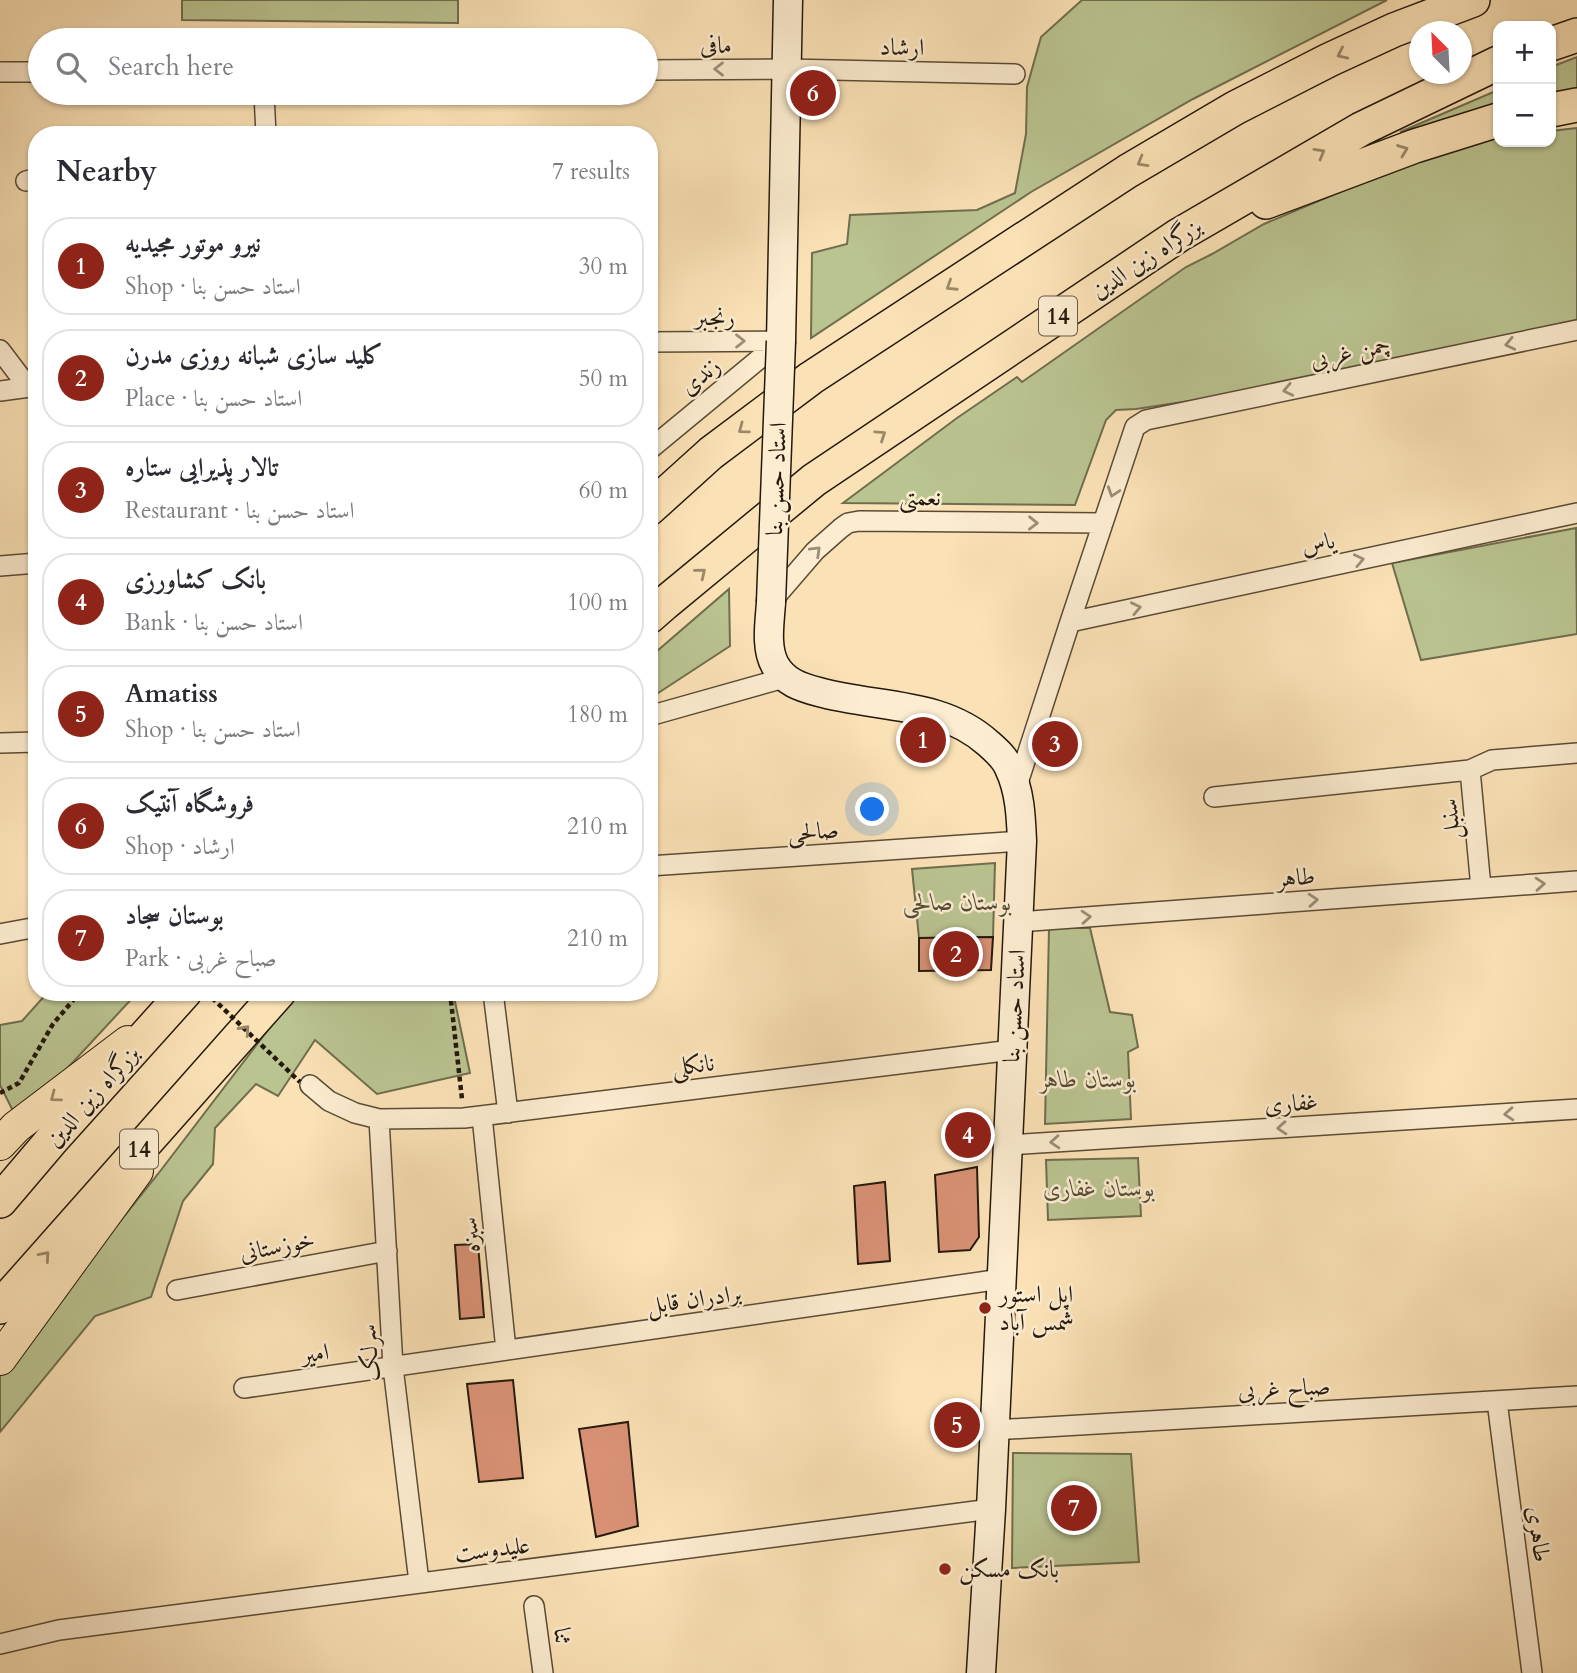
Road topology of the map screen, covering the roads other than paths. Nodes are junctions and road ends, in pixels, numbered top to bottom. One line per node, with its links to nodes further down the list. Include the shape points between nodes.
1 (788, 0): 8 (main road, استاد حسن بنا)
2 (1447, 0): 4 (highway)
3 (1473, 0): 4 (highway)
4 (1394, 30): 27 (highway, one-way to 27, via 1235,108 1128,171 811,378 711,453)
5 (1577, 35): 6 (highway)
6 (1556, 42)
7 (1493, 65): 18 (highway, بزرگراه زین الدین / 14, one-way to 7, via 1361,129)
8 (787, 69): 9 (street, مافی, one-way to 9); 12 (street, ارشاد); 20 (main road, استاد حسن بنا)
9 (658, 70)
10 (0, 72): 11 (street)
11 (28, 72)
12 (1016, 74)
13 (265, 105): 17 (street)
14 (1577, 105): 15 (highway)
15 (1556, 109)
16 (1493, 122): 18 (highway, one-way to 16, via 1415,146)
17 (266, 126)
18 (1179, 235): 33 (highway, بزرگراه زین الدین / 14, one-way to 18, via 814,480)
19 (1577, 330): 29 (street, چمن غربی, one-way to 29, via 1146,420 1135,427)
20 (781, 341): 21 (street, رنجبر, one-way to 20); 26 (street, زندی); 32 (main road, استاد حسن بنا, bridge)
21 (658, 342)
22 (0, 350): 23 (street)
23 (28, 381)
24 (28, 387): 25 (street)
25 (0, 391)
26 (658, 443)
27 (658, 501)
28 (1577, 513): 34 (street, یاس, one-way to 28)
29 (1103, 523): 32 (street, نعمتی, one-way to 29, via 815,551 848,523); 34 (street)
30 (28, 564): 31 (street)
31 (0, 566)
32 (771, 601): 35 (main road, استاد حسن بنا, via 770,650)
33 (658, 610)
34 (1070, 622): 41 (street)
35 (784, 678): 36 (street); 41 (main road, استاد حسن بنا, via 836,697 915,709 967,726 999,753)
36 (658, 713)
37 (28, 742): 38 (street)
38 (0, 743)
39 (1577, 753): 40 (street, سنبل, via 1492,760)
40 (1470, 770): 42 (street); 46 (street, سنبل)
41 (1016, 789): 43 (main road, استاد حسن بنا)
42 (1214, 797)
43 (1022, 841): 44 (street, صالحی); 47 (main road, استاد حسن بنا)
44 (658, 865)
45 (1577, 881): 46 (street, طاهر, one-way to 45)
46 (1481, 888): 47 (street, طاهر, one-way to 46)
47 (1018, 922): 53 (main road, استاد حسن بنا)
48 (28, 929): 49 (street)
49 (0, 934)
50 (271, 1001): 54 (highway, 14, one-way to 50)
51 (494, 1001): 57 (street)
52 (177, 1002): 60 (main road, one-way to 60); 62 (highway, بزرگراه زین الدین)
53 (1013, 1050): 57 (street, نانکلی); 61 (main road, استاد حسن بنا)
54 (221, 1056): 66 (highway, 14, one-way to 54); 68 (main road)
55 (305, 1084): 59 (street, نانکلی, via 329,1101)
56 (1577, 1109): 61 (street, غفاری, one-way to 61)
57 (508, 1113): 58 (street, نانکلی)
58 (473, 1117): 59 (street, نانکلی); 67 (street, سبزه)
59 (379, 1119): 63 (street, سرلک)
60 (0, 1144)
61 (1008, 1144): 64 (main road, استاد حسن بنا)
62 (0, 1201)
63 (387, 1251): 65 (street, خوزستانی); 69 (street, سرلک)
64 (1001, 1279): 67 (street, برادران قابل); 73 (main road, استاد حسن بنا)
65 (177, 1290)
66 (0, 1307)
67 (506, 1350): 69 (street, برادران قابل)
68 (0, 1359)
69 (393, 1367): 70 (street, امیر); 75 (street, سرلک)
70 (244, 1388)
71 (1577, 1396): 72 (street, صباح غربی)
72 (1497, 1401): 73 (street, صباح غربی); 80 (street, طاهری)
73 (994, 1430): 74 (main road, استاد حسن بنا)
74 (990, 1508): 75 (street, علیدوست); 79 (main road, استاد حسن بنا)
75 (419, 1582): 77 (street, علیدوست, via 59,1630)
76 (534, 1606): 78 (street, ثنا)
77 (0, 1644)
78 (543, 1673)
79 (981, 1673)
80 (1532, 1673)

